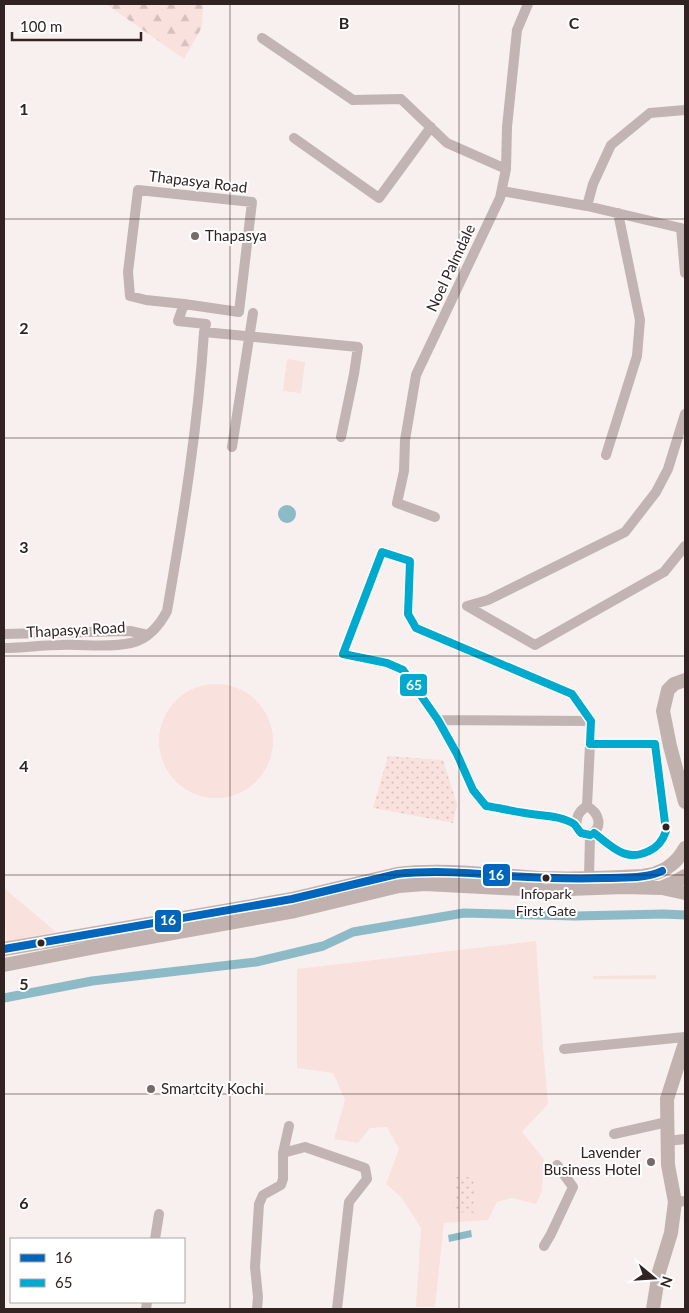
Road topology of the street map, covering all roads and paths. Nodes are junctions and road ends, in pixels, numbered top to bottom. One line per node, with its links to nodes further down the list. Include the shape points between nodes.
1 (528, 4): 6 (street, Noel Palmdale, via 517,30)
2 (262, 38): 4 (street, via 353,100 401,99)
3 (685, 110): 8 (street, via 650,113 611,145 593,184)
4 (431, 127): 5 (street, via 379,198); 6 (street, via 447,143)
5 (294, 138)
6 (506, 169): 7 (street, Noel Palmdale)
7 (502, 190): 8 (street); 20 (street, Noel Palmdale, via 482,240 416,375 397,503)
8 (588, 206): 9 (street)
9 (618, 213): 10 (street); 19 (street, via 640,320 637,356)
10 (683, 228): 11 (street)
11 (685, 273)
12 (184, 304): 12 (street, Thapasya Road, via 130,296 128,272 138,190 252,202 239,312); 14 (street, via 178,321 206,324)
13 (253, 313): 15 (street)
14 (204, 332): 15 (street); 23 (street, Thapasya Road, via 200,394 167,611 161,624)
15 (249, 337): 17 (street, via 358,347); 18 (street)
16 (685, 414): 21 (street, via 668,469 656,492 625,532 488,600 467,606 535,645 664,572)
17 (342, 437)
18 (232, 447)
19 (606, 455)
20 (435, 517)
21 (685, 546)
22 (4, 634): 23 (street, Thapasya Road, via 130,631)
23 (148, 634): 24 (street, Thapasya Road, via 132,643)
24 (4, 648)
25 (685, 680): 29 (main road, via 668,690 663,711)
26 (438, 720): 27 (street); 27 (street, via 402,670 387,662 343,654 382,552 410,561 408,614 416,628 572,694); 31 (street, via 473,790 486,806 543,815)
27 (591, 721): 28 (street)
28 (590, 744): 30 (street); 32 (street, via 655,744 666,831 658,845 639,856 618,851)
29 (685, 802)
30 (586, 806): 31 (street, via 577,816); 32 (street, via 595,811 598,818)
31 (576, 826): 32 (street, via 581,833)
32 (592, 834): 35 (street)
33 (685, 848): 35 (main road, via 677,860 655,874)
34 (685, 876): 37 (main road)
35 (590, 878): 36 (main road)
36 (497, 881): 37 (main road, via 541,890); 39 (main road, via 425,872 397,874 292,899); 40 (main road, via 399,886 295,911)
37 (661, 888): 38 (main road)
38 (685, 893)
39 (4, 949)
40 (4, 965)
41 (685, 1037): 43 (street)
42 (685, 1043): 44 (main road, via 667,1100)
43 (564, 1050)
44 (667, 1122): 46 (street); 48 (main road)
45 (289, 1126): 49 (street)
46 (614, 1134)
47 (685, 1139): 48 (street)
48 (668, 1141): 51 (main road, via 668,1165)
49 (283, 1153): 55 (street, via 281,1185 264,1195 259,1204 255,1267); 56 (street, via 305,1147 365,1168 368,1179 350,1202)
50 (557, 1165): 54 (street, via 573,1187)
51 (680, 1201): 57 (main road, via 659,1272)
52 (159, 1214): 53 (street)
53 (155, 1238)
54 (544, 1246)
55 (257, 1309)
56 (337, 1309)
57 (653, 1309)

